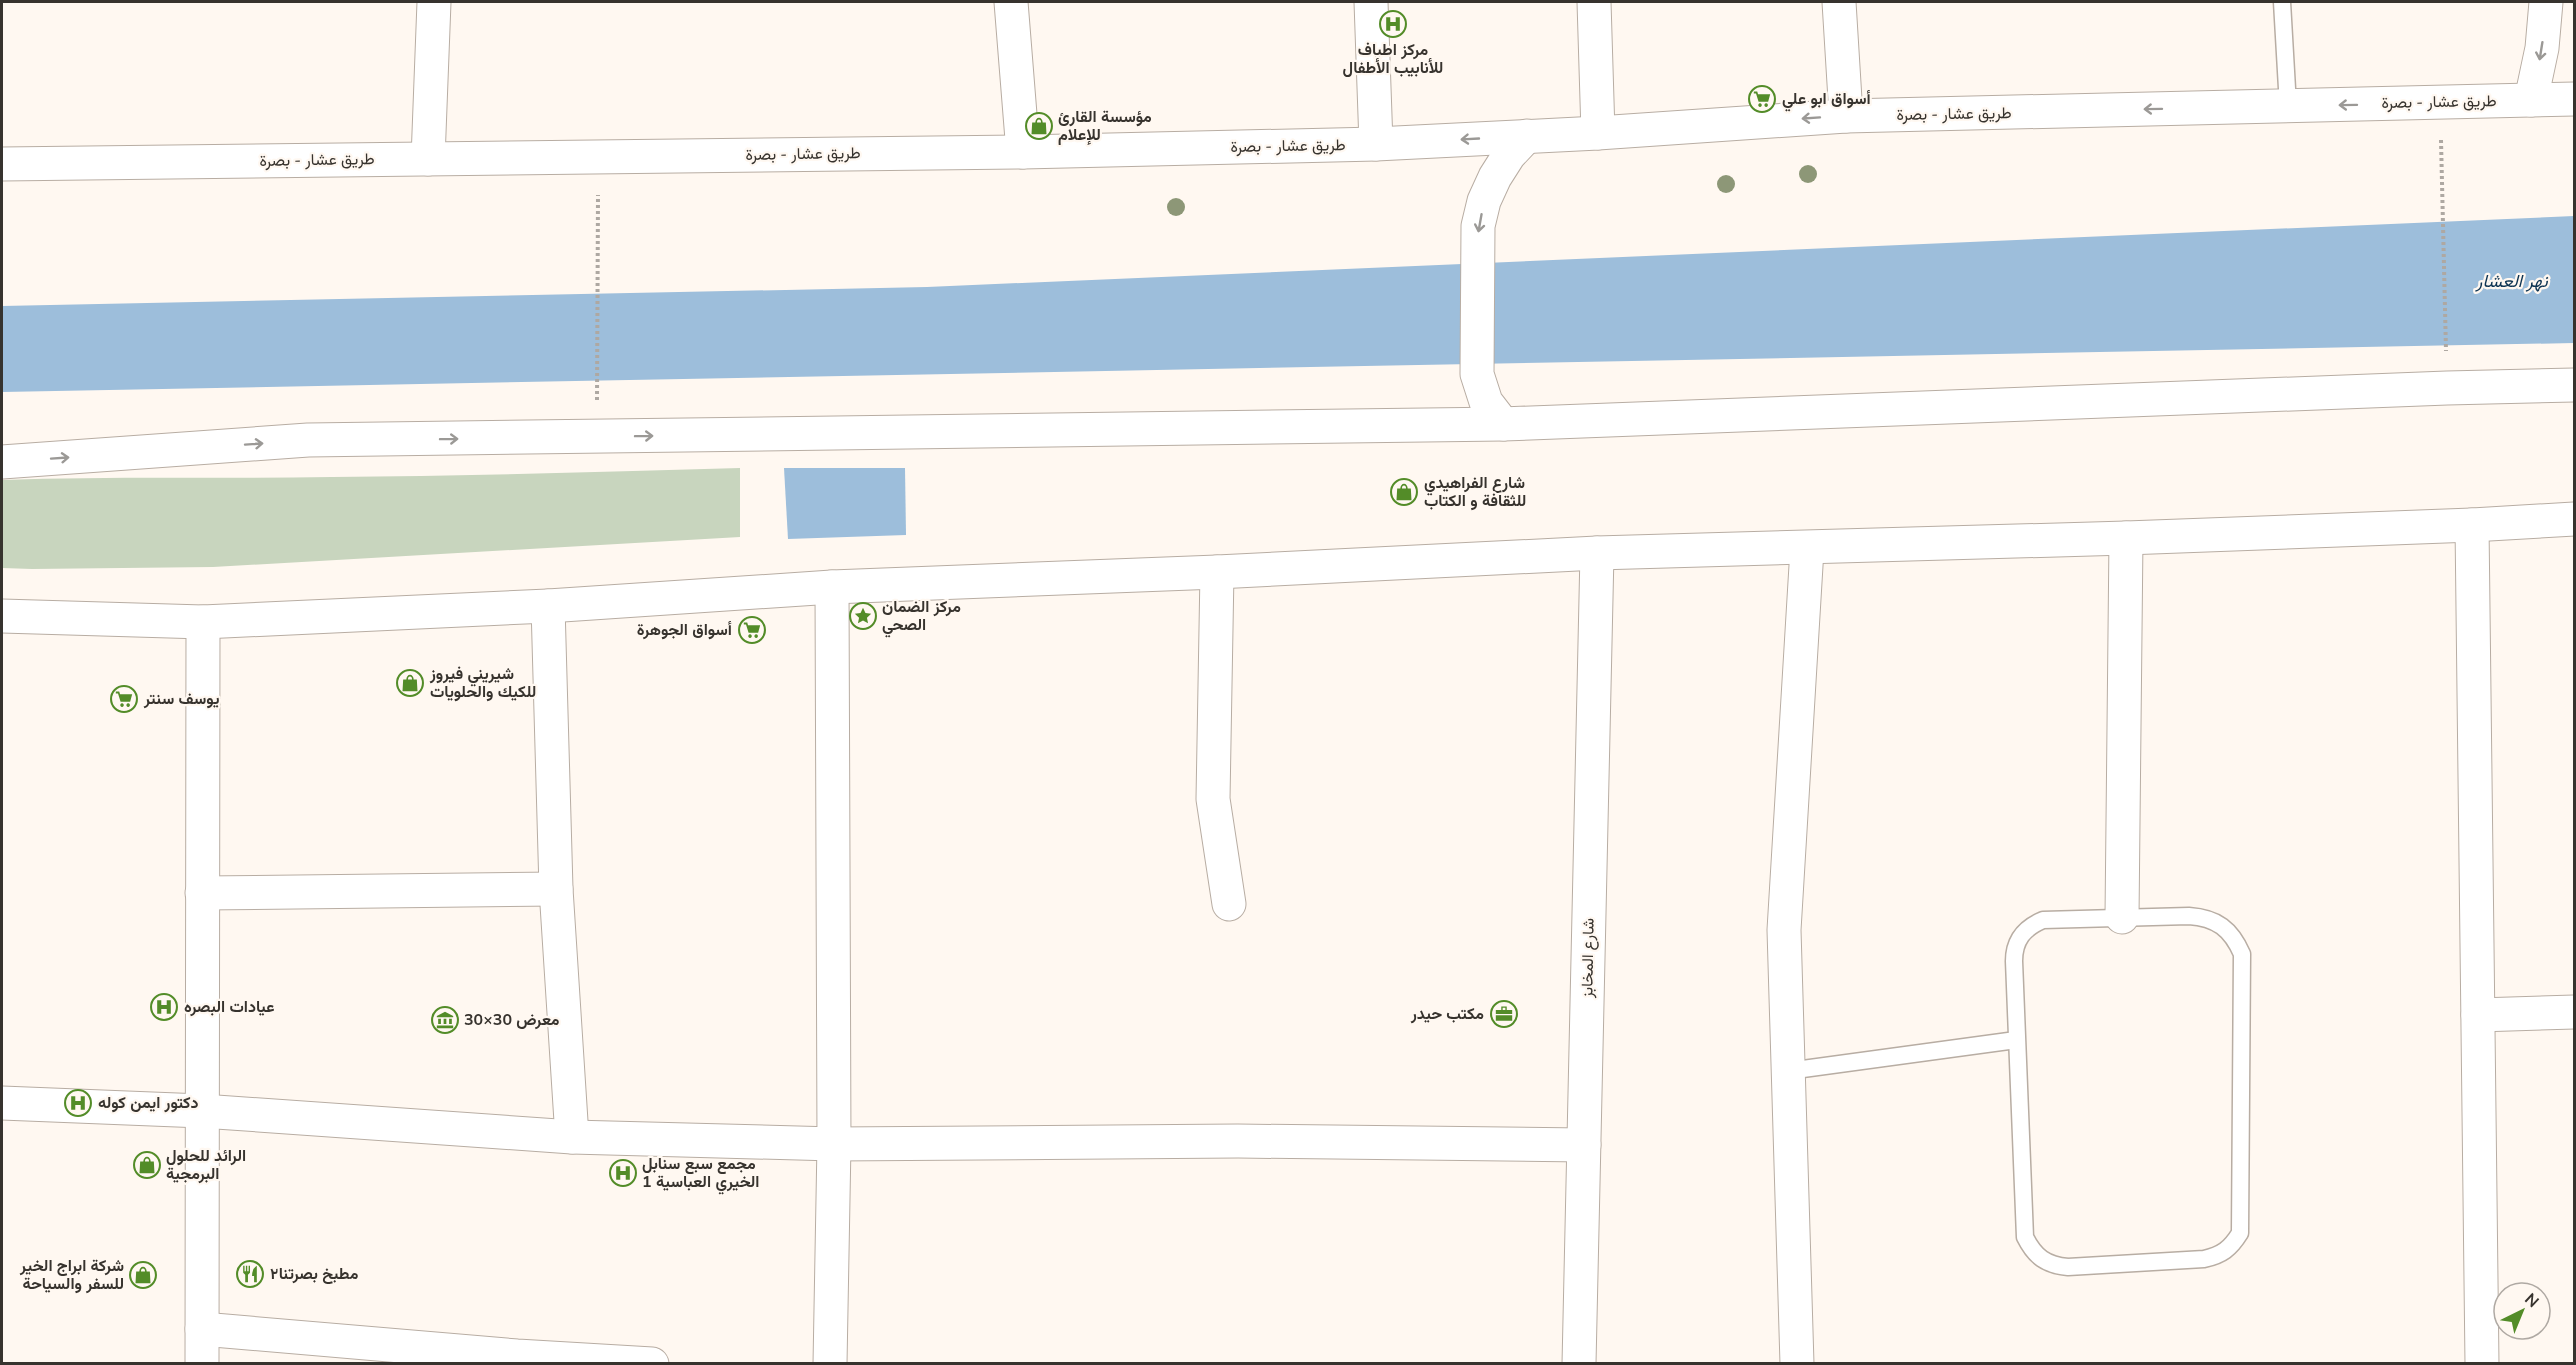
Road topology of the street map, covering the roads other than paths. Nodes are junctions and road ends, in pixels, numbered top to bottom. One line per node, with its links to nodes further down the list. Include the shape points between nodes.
1 (434, 2): 16 (street)
2 (1011, 2): 15 (street)
3 (1371, 2): 14 (street)
4 (1594, 2): 12 (street)
5 (1839, 2): 11 (street)
6 (2282, 2): 10 (lane)
7 (2546, 2): 9 (street, one-way to 9, via 2542,48)
8 (2574, 99): 9 (street, طريق عشار - بصرة)
9 (2531, 100): 10 (street, طريق عشار - بصرة, one-way to 10)
10 (2288, 106): 11 (street, طريق عشار - بصرة, one-way to 11)
11 (1846, 116): 12 (street, طريق عشار - بصرة, one-way to 12)
12 (1598, 132): 13 (street, طريق عشار - بصرة)
13 (1527, 136): 14 (street, طريق عشار - بصرة, one-way to 14); 19 (street, one-way to 19, via 1495,177 1478,226 1477,374 1486,402)
14 (1376, 144): 15 (street, طريق عشار - بصرة)
15 (1023, 152): 16 (street, طريق عشار - بصرة)
16 (428, 159): 17 (street, طريق عشار - بصرة)
17 (2, 164)
18 (2574, 385): 19 (street)
19 (1503, 424): 20 (street, one-way to 19, via 308,441)
20 (2, 462)
21 (2574, 519): 22 (street)
22 (2472, 525): 23 (street); 36 (street)
23 (2127, 538): 24 (street); 34 (street)
24 (1807, 549): 25 (street); 38 (street, via 1784,930)
25 (1597, 553): 26 (street); 43 (street, شارع المخابز)
26 (1217, 572): 27 (street); 33 (street, via 1214,799)
27 (832, 587): 28 (street); 42 (street)
28 (548, 606): 30 (street); 31 (street)
29 (2, 616): 30 (street)
30 (203, 622): 32 (street)
31 (556, 889): 32 (street); 41 (street)
32 (202, 893): 40 (street)
33 (1228, 904)
34 (2122, 917): 37 (lane, via 2043,920 2024,930 2014,950); 37 (lane, via 2207,917 2223,925 2242,954 2241,1217 2240,1233 2232,1246 2204,1259 2068,1267 2041,1260 2025,1237)
35 (2574, 1012): 36 (street)
36 (2478, 1015): 51 (street)
37 (2016, 1040): 38 (lane)
38 (1788, 1071): 50 (street)
39 (2, 1103): 40 (street)
40 (202, 1110): 41 (street); 44 (street)
41 (572, 1137): 42 (street)
42 (834, 1144): 43 (street, via 1238,1141); 48 (street)
43 (1584, 1145): 49 (street, شارع المخابز)
44 (202, 1329): 45 (street); 46 (street)
45 (517, 1360): 47 (street)
46 (202, 1364)
47 (652, 1364)
48 (830, 1364)
49 (1579, 1364)
50 (1797, 1364)
51 (2482, 1364)

